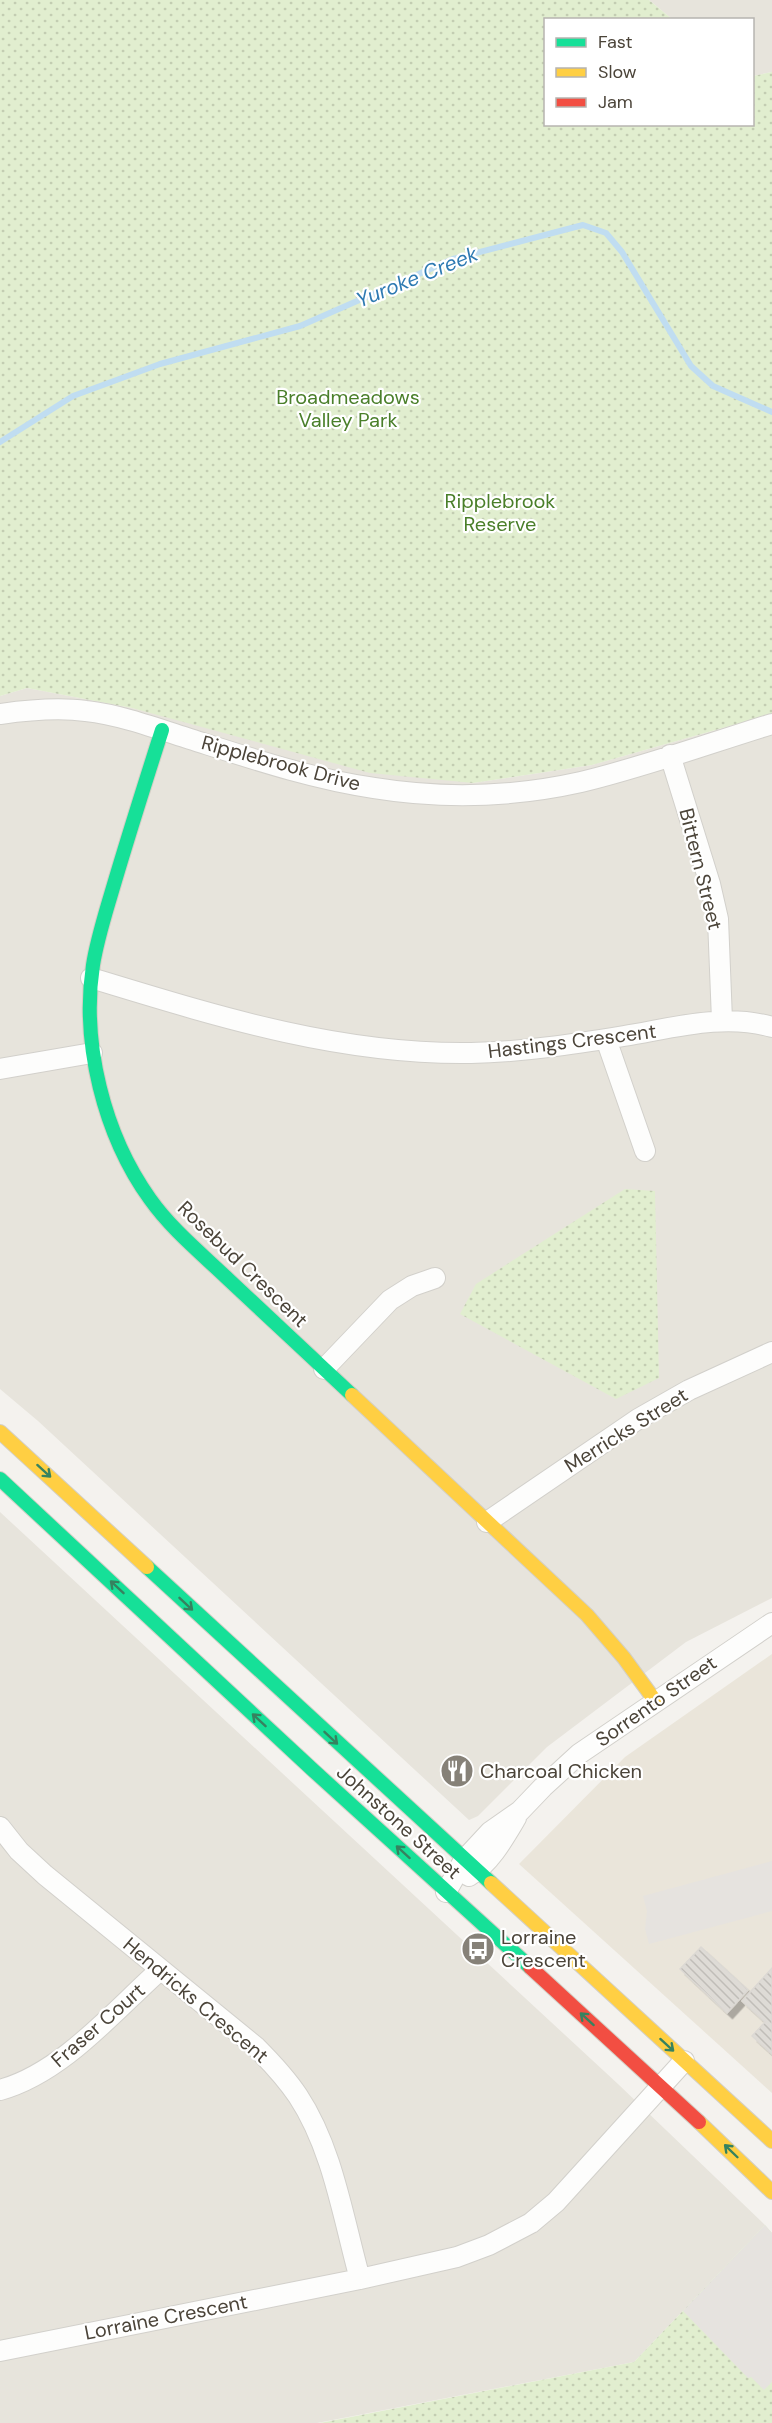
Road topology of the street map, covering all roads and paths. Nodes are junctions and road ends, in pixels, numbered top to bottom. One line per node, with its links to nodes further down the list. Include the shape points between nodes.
1 (0, 714): 3 (street, Ripplebrook Drive, via 86,711)
2 (772, 724): 4 (street, Ripplebrook Drive)
3 (162, 730): 4 (street, Ripplebrook Drive, via 324,779 435,794 489,794 582,782); 5 (main road, Rosebud Crescent, via 109,901)
4 (670, 755): 6 (street, Bittern Street, via 718,919)
5 (91, 978): 8 (street, Hastings Crescent, via 285,1034 351,1045 472,1053); 9 (main road, Rosebud Crescent)
6 (722, 1020): 7 (street, Hastings Crescent); 8 (street, Hastings Crescent)
7 (772, 1027)
8 (606, 1039): 11 (street)
9 (92, 1053): 10 (street); 14 (main road, Rosebud Crescent, via 103,1100 121,1147 146,1193 180,1234)
10 (0, 1069)
11 (645, 1151)
12 (435, 1278): 14 (street, via 390,1300)
13 (772, 1352): 18 (street, Merricks Street, via 689,1390 638,1419)
14 (324, 1369): 18 (main road, Rosebud Crescent)
15 (0, 1432): 16 (main road, Johnstone Street)
16 (22, 1452): 17 (street); 22 (main road, Johnstone Street, one-way to 22)
17 (0, 1480): 23 (main road, Johnstone Street, one-way to 17)
18 (487, 1522): 20 (main road, Rosebud Crescent, via 587,1615)
19 (772, 1623): 20 (street, Sorrento Street)
20 (656, 1702): 22 (street, Sorrento Street, via 579,1754 520,1811 490,1832)
21 (0, 1827): 24 (street, Hendricks Crescent, via 45,1875)
22 (470, 1866): 23 (street, Sorrento Street); 25 (main road, Johnstone Street, one-way to 25)
23 (446, 1892): 26 (main road, Johnstone Street, one-way to 23)
24 (160, 1970): 27 (street, Fraser Court, via 61,2060 39,2075); 30 (street, Hendricks Crescent, via 256,2047 299,2098 327,2157)
25 (684, 2061): 26 (street, Lorraine Crescent); 28 (main road, Johnstone Street)
26 (662, 2087): 29 (main road, Johnstone Street, one-way to 26); 30 (street, Lorraine Crescent, via 556,2202 511,2236 458,2257)
27 (0, 2090)
28 (772, 2141)
29 (772, 2193)
30 (360, 2278): 31 (street, Lorraine Crescent)
31 (0, 2351)

